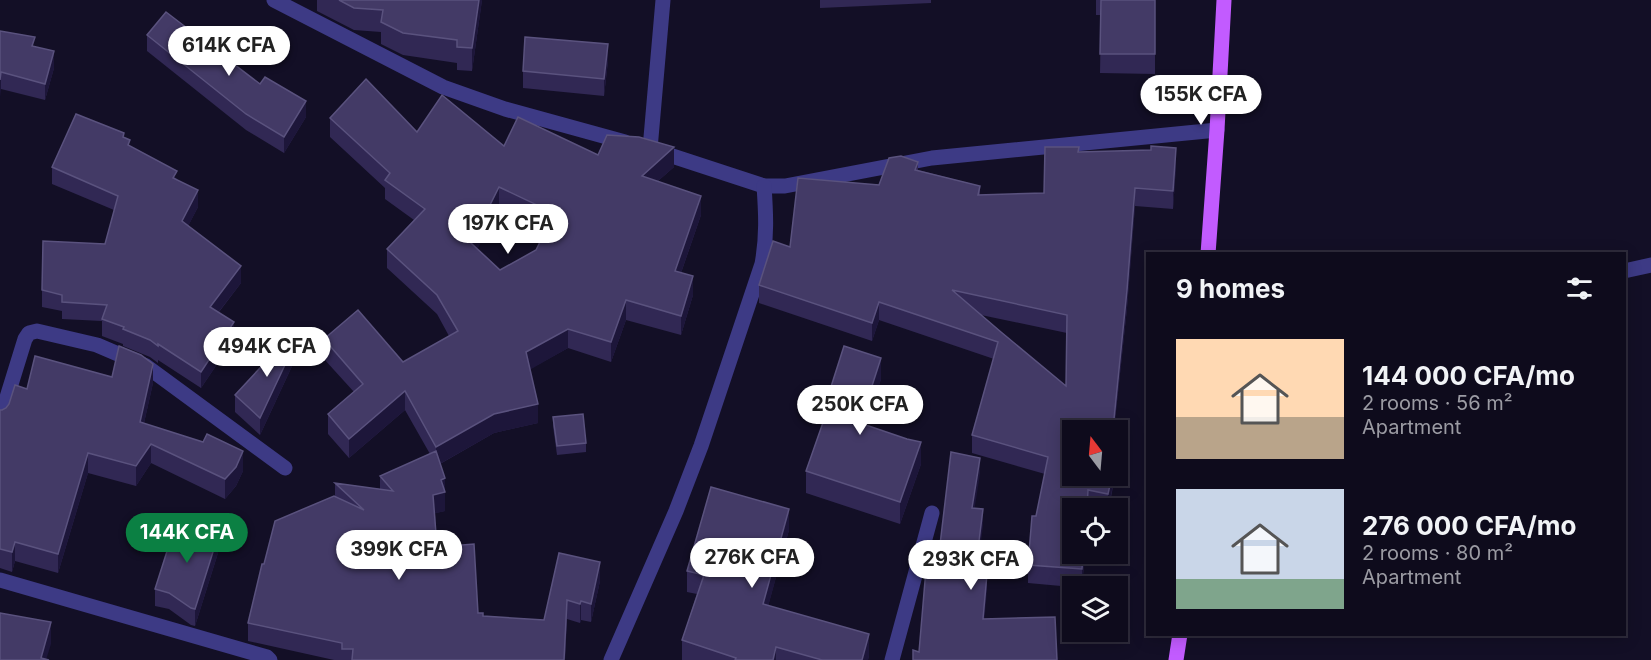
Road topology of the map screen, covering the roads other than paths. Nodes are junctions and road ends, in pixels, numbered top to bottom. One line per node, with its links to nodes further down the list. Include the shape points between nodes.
1 (274, 0): 5 (street, via 443,87 505,109)
2 (663, 0): 5 (street)
3 (1224, 0): 4 (main road)
4 (1217, 130): 6 (street, via 932,158 785,186); 7 (main road)
5 (650, 149): 6 (street)
6 (764, 186): 16 (street, via 766,240 762,264 701,446)
7 (1208, 252)
8 (1651, 264): 9 (street)
9 (1626, 270)
10 (0, 420): 11 (street, via 26,339 29,333 38,331 97,345 146,366)
11 (285, 468)
12 (932, 513): 17 (street)
13 (0, 580): 15 (street)
14 (1180, 636): 18 (main road)
15 (270, 660)
16 (611, 660)
17 (892, 660)
18 (1176, 660)

